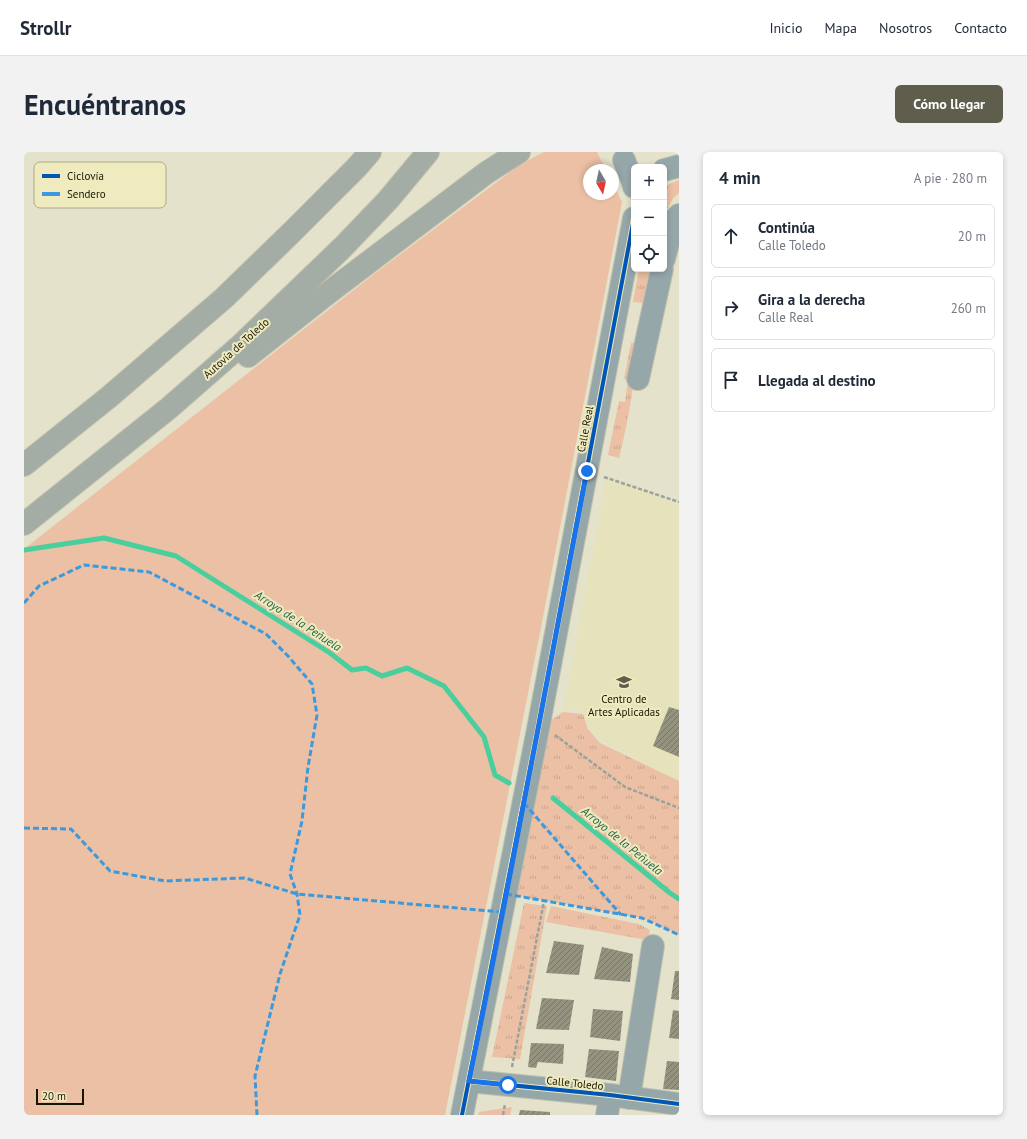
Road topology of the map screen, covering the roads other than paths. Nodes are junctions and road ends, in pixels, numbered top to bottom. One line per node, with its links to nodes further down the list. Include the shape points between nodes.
1 (428, 152): 11 (highway, Autovía de Toledo, via 388,200 343,247 241,345)
2 (519, 152): 11 (highway, via 480,178 328,293 193,399)
3 (363, 157): 12 (highway, via 224,298 109,397)
4 (625, 160): 5 (street)
5 (631, 177)
6 (679, 214): 8 (street, via 674,220)
7 (631, 234): 15 (street, Calle Real)
8 (667, 247)
9 (661, 272): 10 (street)
10 (638, 379)
11 (169, 408): 13 (highway, Autovía de Toledo)
12 (24, 465)
13 (24, 524)
14 (653, 946): 16 (street)
15 (469, 1081): 16 (street, Calle Toledo); 18 (street, Calle Real)
16 (615, 1103): 17 (street, Calle Toledo)
17 (679, 1104)
18 (462, 1115)

